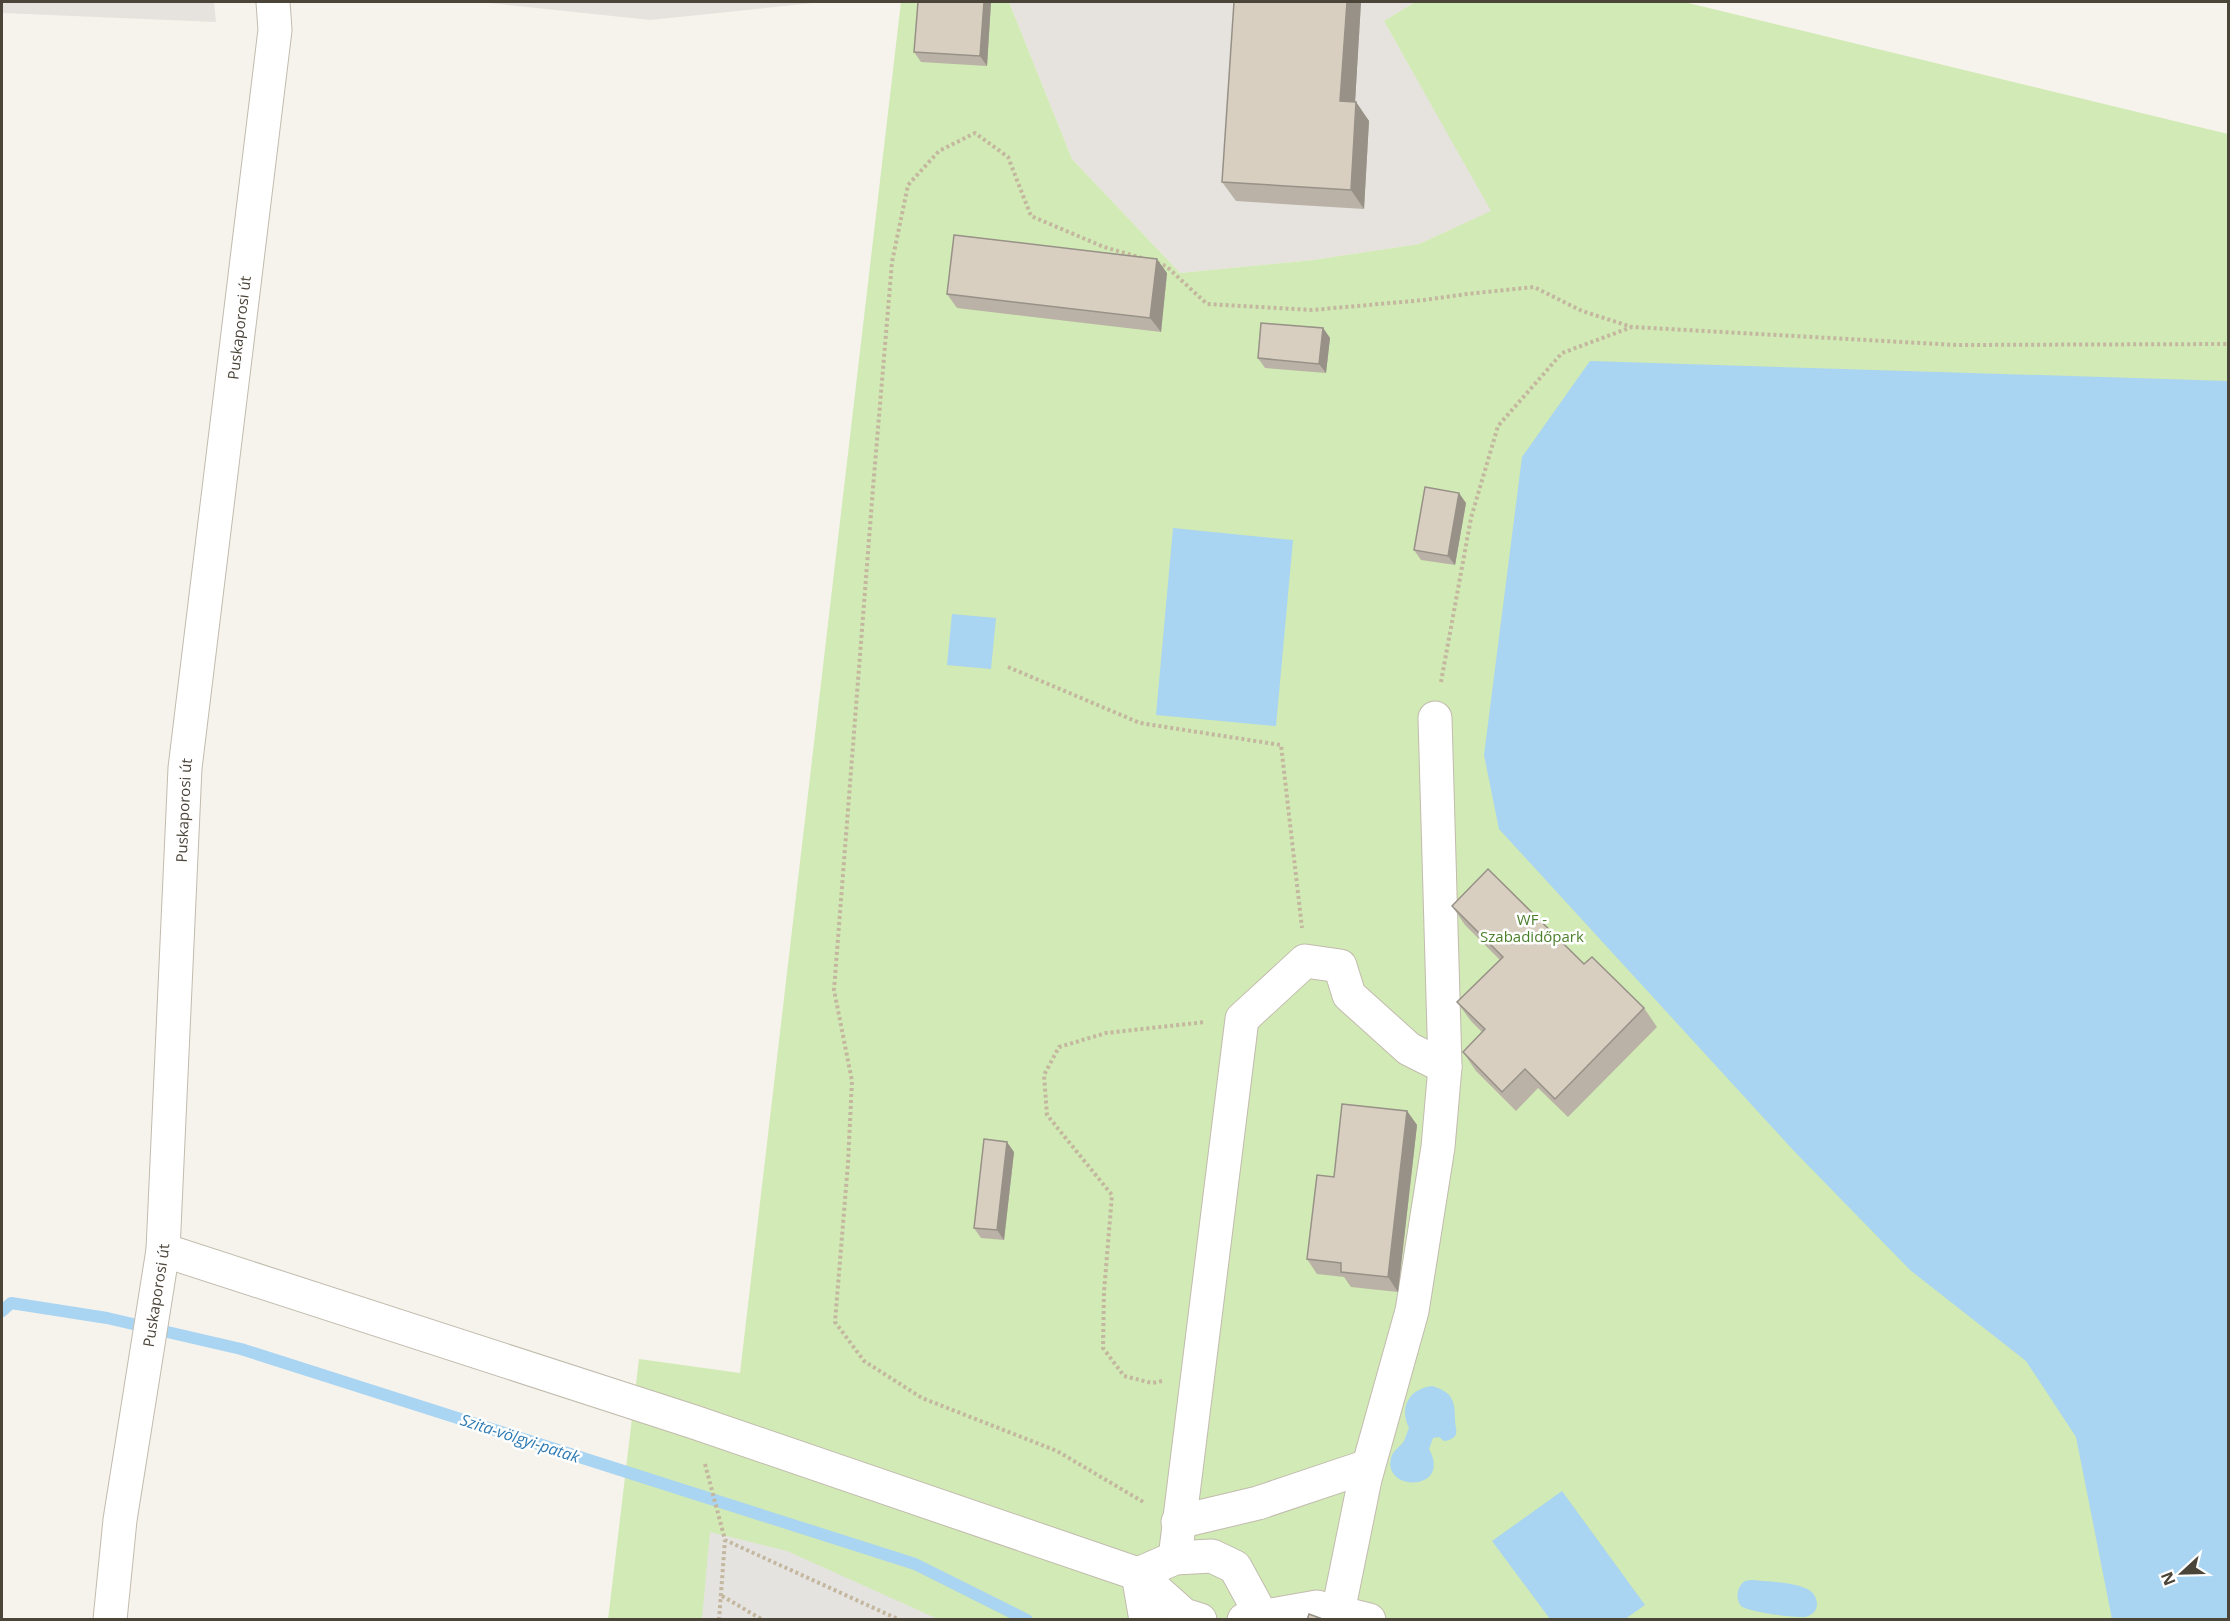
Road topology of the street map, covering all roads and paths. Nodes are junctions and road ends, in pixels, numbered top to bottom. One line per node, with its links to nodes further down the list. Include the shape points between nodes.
1 (273, 2): 9 (street, Puskaporosi út, via 273,41 185,768)
2 (1632, 327): 3 (path, via 1956,345); 5 (path, via 1562,353 1498,426 1471,518); 13 (path, via 1582,311 1534,287 1312,310 1207,304 1166,266 1104,247 1031,216 1008,157 975,133 939,151 908,185 892,261 834,990 852,1081 835,1322 864,1361 922,1398 1057,1451)
3 (2229, 344)
4 (1008, 667): 6 (path, via 1140,723 1281,745)
5 (1435, 718): 8 (street)
6 (1305, 961): 7 (street); 8 (street, via 1340,966 1349,995 1409,1049)
7 (1242, 1019): 10 (street); 10 (path, via 1106,1033 1059,1047 1044,1075 1047,1115 1112,1195 1103,1348 1124,1376 1152,1383 1181,1377)
8 (1445, 1067): 11 (street, via 1438,1147 1412,1311)
9 (163, 1250): 16 (street, via 694,1422); 20 (street, Puskaporosi út, via 120,1520)
10 (1198, 1368): 13 (street)
11 (1368, 1466): 13 (street, via 1258,1503); 18 (street)
12 (707, 1470): 14 (path)
13 (1179, 1522): 15 (street)
14 (725, 1540): 17 (path); 23 (path)
15 (1175, 1558): 16 (street); 19 (street, via 1212,1556 1235,1567)
16 (1138, 1574): 24 (street); 25 (street, via 1184,1615)
17 (722, 1596): 21 (path); 22 (path)
18 (1354, 1616): 19 (street, via 1317,1607)
19 (1257, 1619)
20 (110, 1620)
21 (719, 1620)
22 (763, 1620)
23 (900, 1620)
24 (1146, 1620)
25 (1200, 1620)

